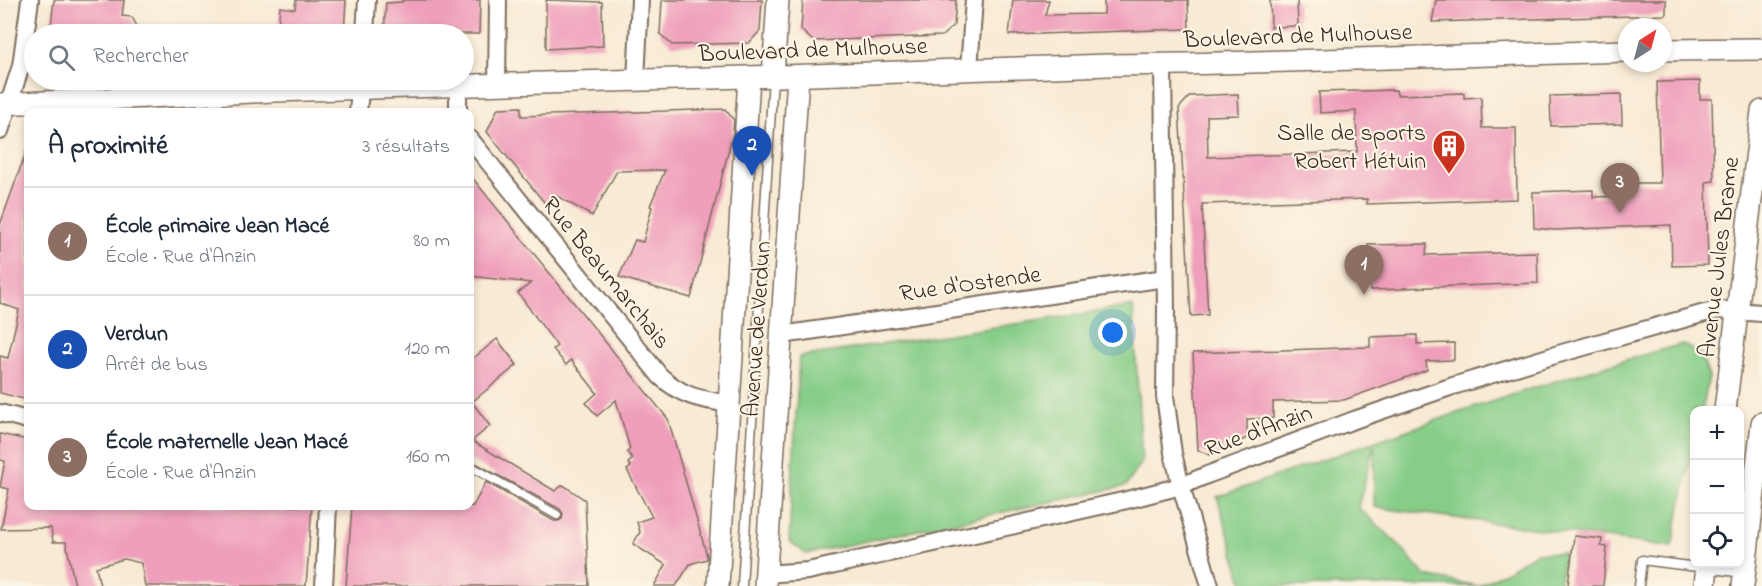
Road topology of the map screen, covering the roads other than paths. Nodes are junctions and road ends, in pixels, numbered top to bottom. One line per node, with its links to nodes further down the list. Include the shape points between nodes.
1 (30, 0): 7 (street)
2 (367, 0): 8 (street)
3 (498, 0): 19 (street)
4 (640, 0): 18 (street)
5 (778, 0): 15 (street)
6 (974, 0): 14 (street)
7 (27, 24)
8 (365, 24)
9 (24, 44): 24 (street, via 21,66)
10 (1762, 49): 11 (street)
11 (1672, 50)
12 (1618, 51): 13 (street, Boulevard de Mulhouse)
13 (1163, 65): 14 (street, Boulevard de Mulhouse); 30 (street)
14 (969, 69): 16 (street, Boulevard de Mulhouse)
15 (773, 76): 16 (street, Boulevard de Mulhouse); 17 (street, Boulevard de Mulhouse); 48 (lane)
16 (798, 76): 33 (street, Avenue de Verdun)
17 (749, 77): 18 (street, Boulevard de Mulhouse); 34 (street, Avenue de Verdun)
18 (636, 80): 19 (street, Boulevard de Mulhouse)
19 (497, 84): 20 (street, Boulevard de Mulhouse)
20 (474, 85)
21 (249, 90): 24 (street, Boulevard de Mulhouse)
22 (360, 90): 25 (street)
23 (458, 90): 26 (street)
24 (5, 103): 28 (street)
25 (358, 108)
26 (458, 108)
27 (1762, 111): 31 (street, Avenue Jules Brame)
28 (0, 130)
29 (474, 144): 34 (street, Rue Beaumarchais, via 660,376 684,394)
30 (1165, 278): 33 (street, Rue d'Ostende); 40 (street, via 1165,396)
31 (1737, 310): 32 (street, Rue d'Anzin); 35 (street, Avenue Jules Brame); 40 (street, Rue d'Anzin, via 1705,313 1453,386)
32 (1762, 313)
33 (782, 335): 44 (street, Avenue de Verdun)
34 (729, 404): 47 (street, Avenue de Verdun)
35 (1726, 406)
36 (0, 413): 37 (street)
37 (24, 419)
38 (1762, 423): 45 (street)
39 (474, 468): 42 (lane)
40 (1181, 486): 44 (street, Rue d'Anzin); 49 (street)
41 (328, 510): 46 (street)
42 (556, 515)
43 (1706, 573): 45 (lane); 50 (lane, via 1642,560)
44 (765, 580)
45 (1743, 580)
46 (324, 586)
47 (718, 586)
48 (742, 586)
49 (1210, 586)
50 (1639, 586)

